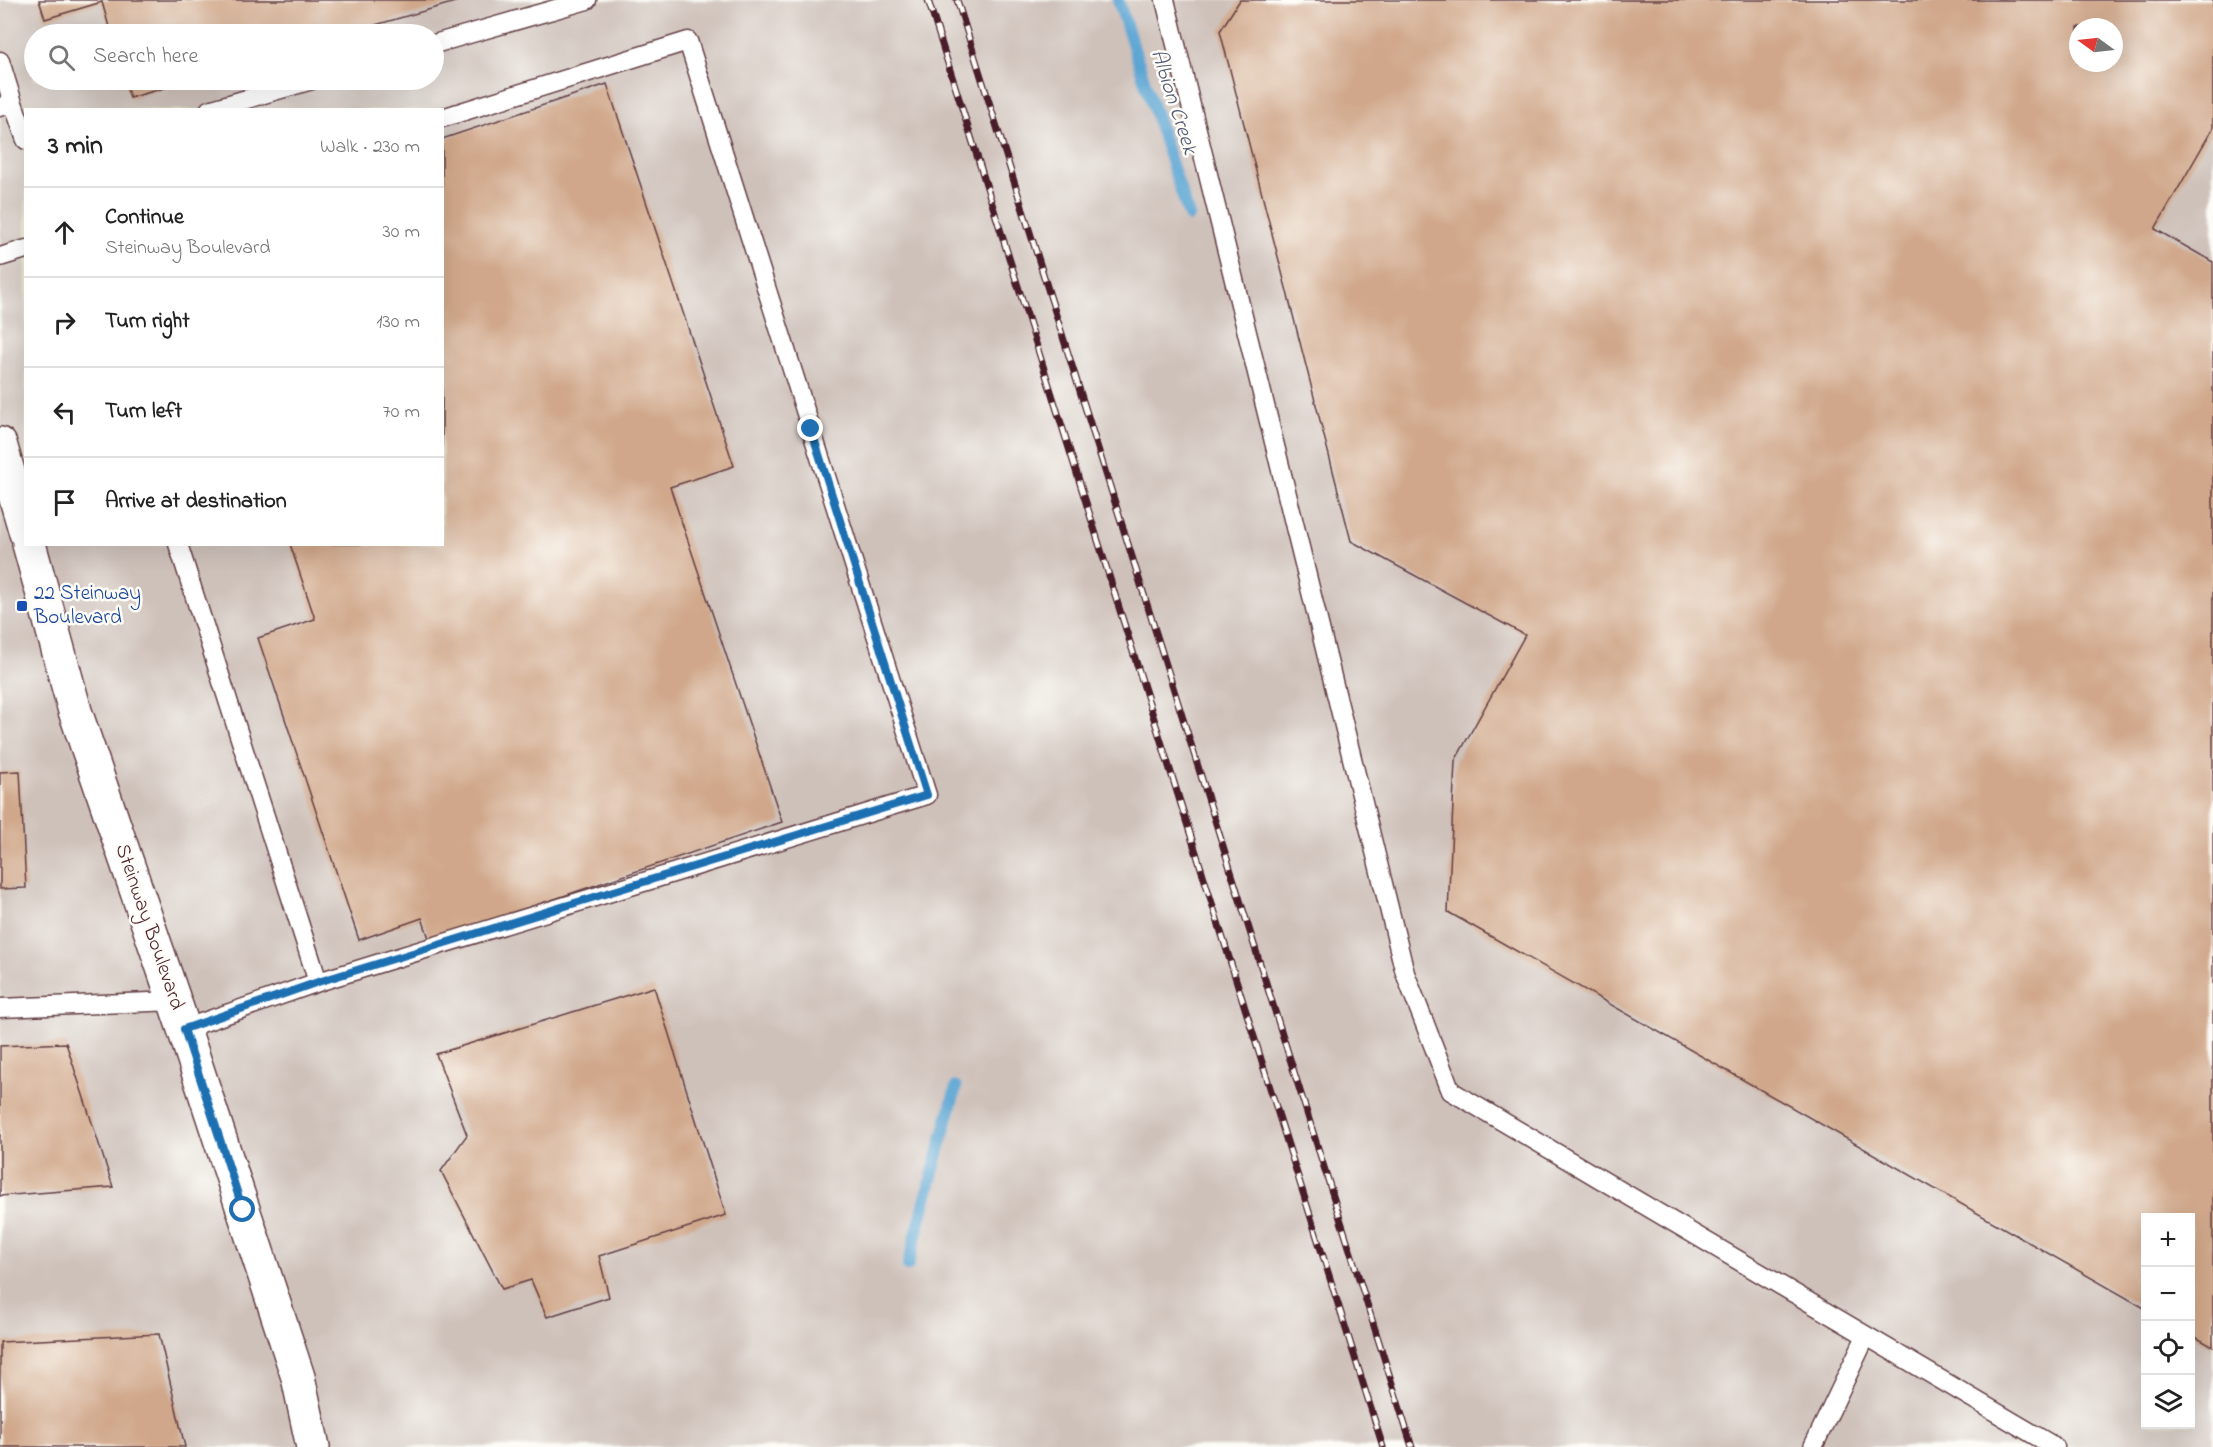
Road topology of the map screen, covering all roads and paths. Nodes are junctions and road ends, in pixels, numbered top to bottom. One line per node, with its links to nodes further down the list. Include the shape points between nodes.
1 (587, 0): 3 (lane)
2 (1165, 0): 19 (lane, via 1405,973 1451,1090)
3 (444, 41)
4 (0, 61): 6 (lane)
5 (278, 90): 7 (lane)
6 (6, 105): 9 (lane)
7 (216, 108)
8 (444, 117): 16 (lane, via 688,41 927,795)
9 (24, 136)
10 (24, 250): 11 (lane)
11 (0, 257)
12 (0, 444): 13 (street)
13 (24, 526)
14 (30, 546): 18 (street, Steinway Boulevard, via 75,711)
15 (179, 546): 16 (lane)
16 (318, 982): 18 (lane)
17 (0, 1008): 18 (lane)
18 (179, 1015): 20 (street, Steinway Boulevard, via 298,1377)
19 (1866, 1336): 21 (lane); 22 (lane)
20 (313, 1447)
21 (1813, 1447)
22 (2055, 1447)

